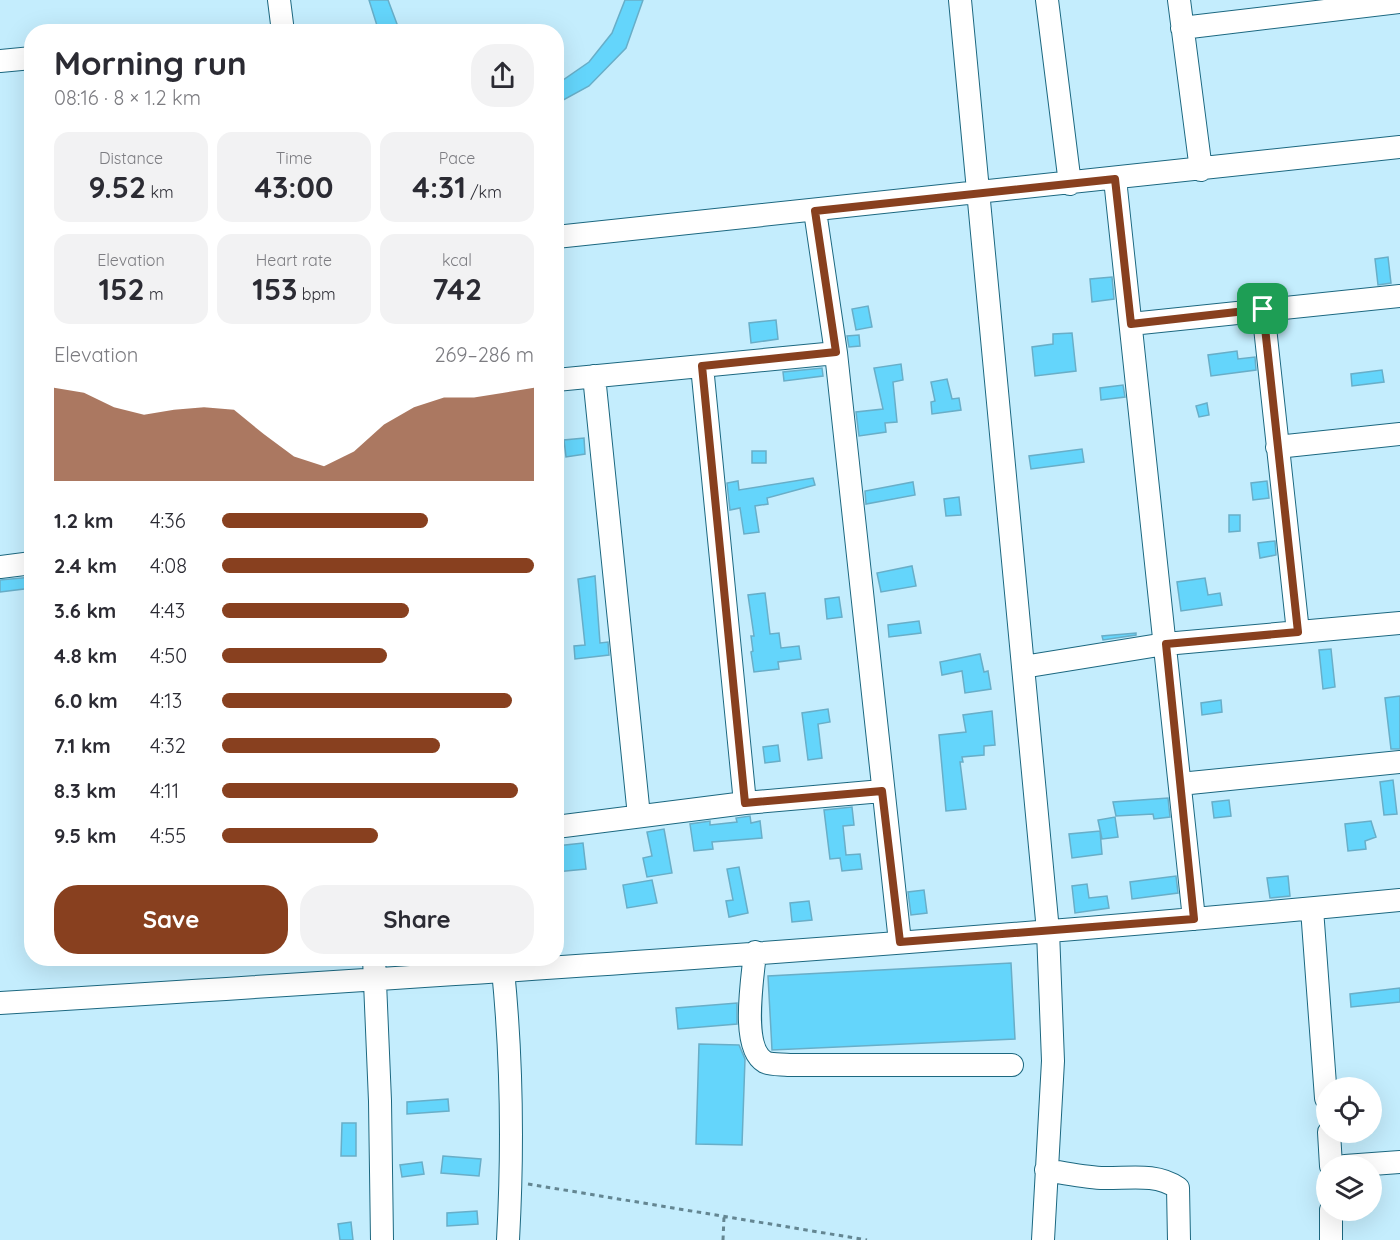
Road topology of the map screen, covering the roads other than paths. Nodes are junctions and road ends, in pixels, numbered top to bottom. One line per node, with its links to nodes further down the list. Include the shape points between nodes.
1 (279, 0): 6 (street)
2 (960, 0): 14 (street)
3 (1047, 0): 13 (street)
4 (1179, 0): 7 (street)
5 (1400, 2): 7 (street)
6 (282, 24)
7 (1182, 28): 11 (street)
8 (24, 59): 9 (street)
9 (0, 61)
10 (1400, 147): 11 (street)
11 (1201, 170): 12 (street)
12 (1115, 179): 13 (street); 19 (street)
13 (1070, 184): 14 (street)
14 (978, 194): 15 (street); 31 (street)
15 (815, 211): 16 (street); 20 (street)
16 (564, 236)
17 (1400, 296): 18 (street)
18 (1263, 309): 19 (street); 25 (street)
19 (1131, 324): 30 (street)
20 (836, 352): 21 (street); 34 (street)
21 (702, 366): 22 (street); 35 (street)
22 (594, 376): 23 (street); 36 (street)
23 (564, 379)
24 (1400, 434): 25 (street)
25 (1277, 447): 29 (street)
26 (24, 564): 27 (street)
27 (0, 567)
28 (1400, 623): 29 (street)
29 (1298, 632): 30 (street)
30 (1166, 644): 31 (street); 33 (street)
31 (1023, 666): 41 (street)
32 (1400, 762): 33 (street)
33 (1180, 784): 40 (street)
34 (882, 791): 35 (street); 42 (street)
35 (745, 803): 36 (street)
36 (639, 816): 37 (street)
37 (564, 826)
38 (1400, 900): 39 (street)
39 (1312, 909): 40 (street); 49 (street)
40 (1194, 919): 41 (street)
41 (1048, 931): 42 (street); 52 (street, via 1053,1060)
42 (900, 942): 43 (street)
43 (755, 952): 44 (street); 48 (street, via 750,1031 753,1048 765,1062)
44 (564, 963)
45 (515, 966): 46 (street); 55 (street, via 509,1025)
46 (375, 969): 47 (street); 54 (street)
47 (0, 1003)
48 (1012, 1065)
49 (1324, 1077)
50 (1400, 1162): 51 (street)
51 (1382, 1163)
52 (1046, 1170): 56 (street); 57 (street, via 1169,1182 1178,1188)
53 (1331, 1221): 58 (street)
54 (382, 1240)
55 (508, 1240)
56 (1043, 1240)
57 (1179, 1240)
58 (1331, 1240)

